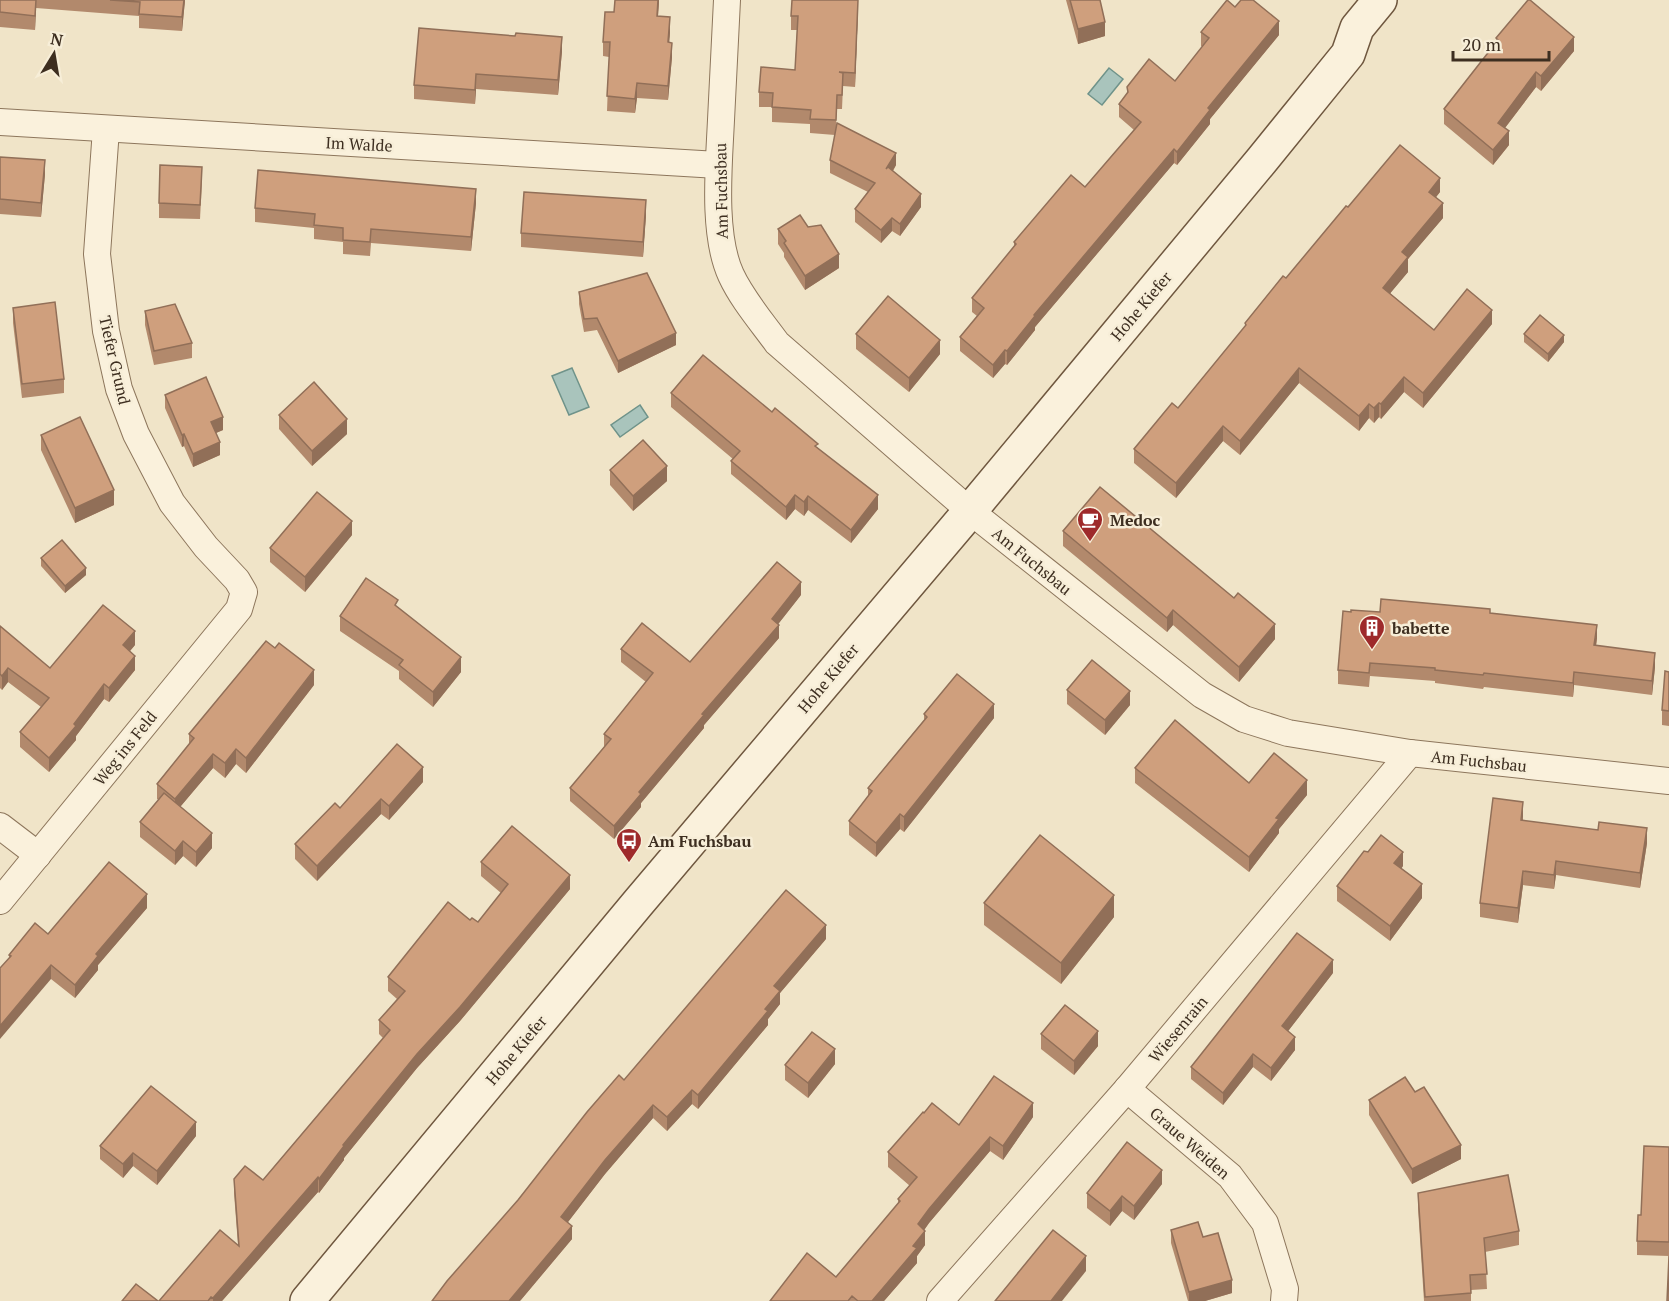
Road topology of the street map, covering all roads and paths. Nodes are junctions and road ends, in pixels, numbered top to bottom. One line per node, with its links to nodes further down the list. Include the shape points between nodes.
1 (727, 0): 7 (street, Am Fuchsbau)
2 (1380, 0): 4 (street, Hohe Kiefer, via 1357,28)
3 (1407, 0): 4 (street, Hohe Kiefer, via 1374,38)
4 (1348, 54): 8 (street, Hohe Kiefer)
5 (0, 122): 6 (street, Im Walde)
6 (106, 129): 7 (street, Im Walde); 9 (street, Tiefer Grund, via 97,254 106,332 119,389 136,434 172,503)
7 (718, 165): 8 (street, Am Fuchsbau, via 722,245 730,274 752,309 777,343)
8 (970, 511): 10 (street, Am Fuchsbau, via 1202,695 1244,719 1288,733); 16 (street, Hohe Kiefer)
9 (244, 592): 13 (street, Weg ins Feld, via 239,609)
10 (1410, 753): 11 (street, Am Fuchsbau); 15 (street, Wiesenrain)
11 (1669, 781)
12 (0, 826): 13 (street)
13 (38, 855): 14 (street, Weg ins Feld)
14 (0, 902)
15 (1127, 1089): 17 (street, Wiesenrain); 18 (street, Graue Weiden, via 1230,1176 1265,1223 1285,1289)
16 (307, 1301)
17 (940, 1301)
18 (1284, 1301)

